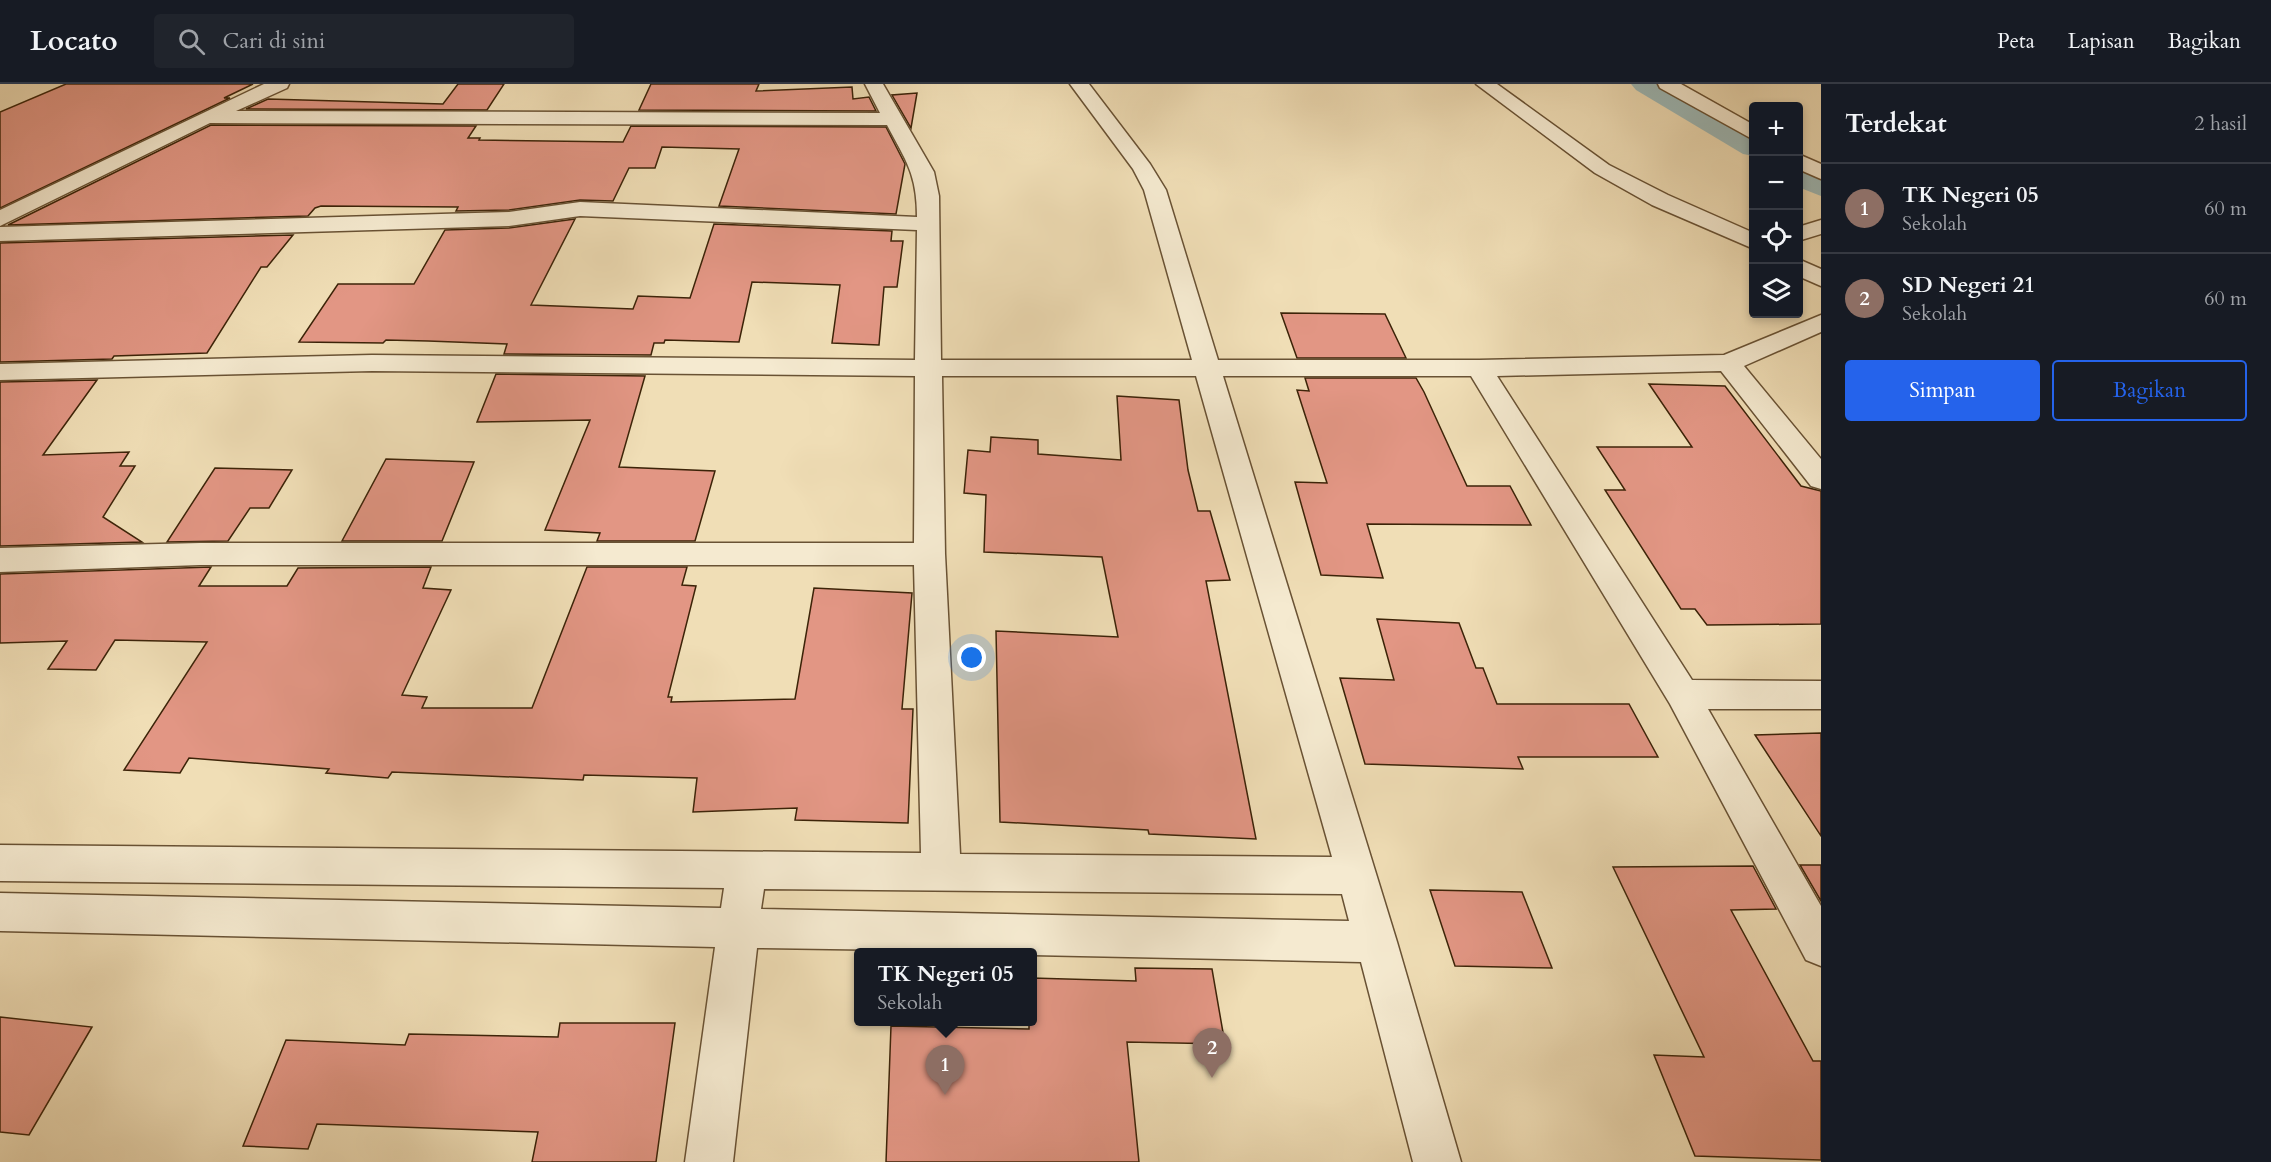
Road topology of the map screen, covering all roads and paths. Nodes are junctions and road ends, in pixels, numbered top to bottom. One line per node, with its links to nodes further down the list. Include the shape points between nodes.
1 (280, 84): 6 (street)
2 (874, 84): 7 (street)
3 (1079, 84): 19 (street, via 1143,168 1155,190)
4 (1485, 84): 14 (street, via 1602,169)
5 (1667, 84): 8 (street)
6 (207, 117): 7 (street); 11 (street)
7 (892, 118): 12 (street, via 922,172 928,196)
8 (1749, 131)
9 (1803, 163): 10 (street)
10 (1821, 173)
11 (0, 219)
12 (928, 224): 13 (street, via 580,209 509,219); 20 (street)
13 (0, 234)
14 (1749, 240)
15 (1803, 269): 16 (street)
16 (1821, 279)
17 (1821, 323): 18 (street)
18 (1728, 363): 21 (street); 23 (street)
19 (1205, 367): 20 (street); 21 (street); 31 (street)
20 (930, 368): 22 (street, via 372,363); 24 (street)
21 (1479, 368): 26 (street)
22 (0, 372)
23 (1821, 479)
24 (929, 554): 25 (street, via 200,554); 30 (street)
25 (0, 560)
26 (1682, 694): 27 (street); 35 (street)
27 (1821, 695)
28 (0, 863): 29 (street)
29 (746, 870): 30 (street); 33 (street)
30 (941, 873): 31 (street)
31 (1355, 876): 34 (street)
32 (0, 912): 33 (street)
33 (738, 927): 34 (street); 36 (street)
34 (1376, 942): 37 (street)
35 (1821, 946)
36 (709, 1162)
37 (1437, 1162)

